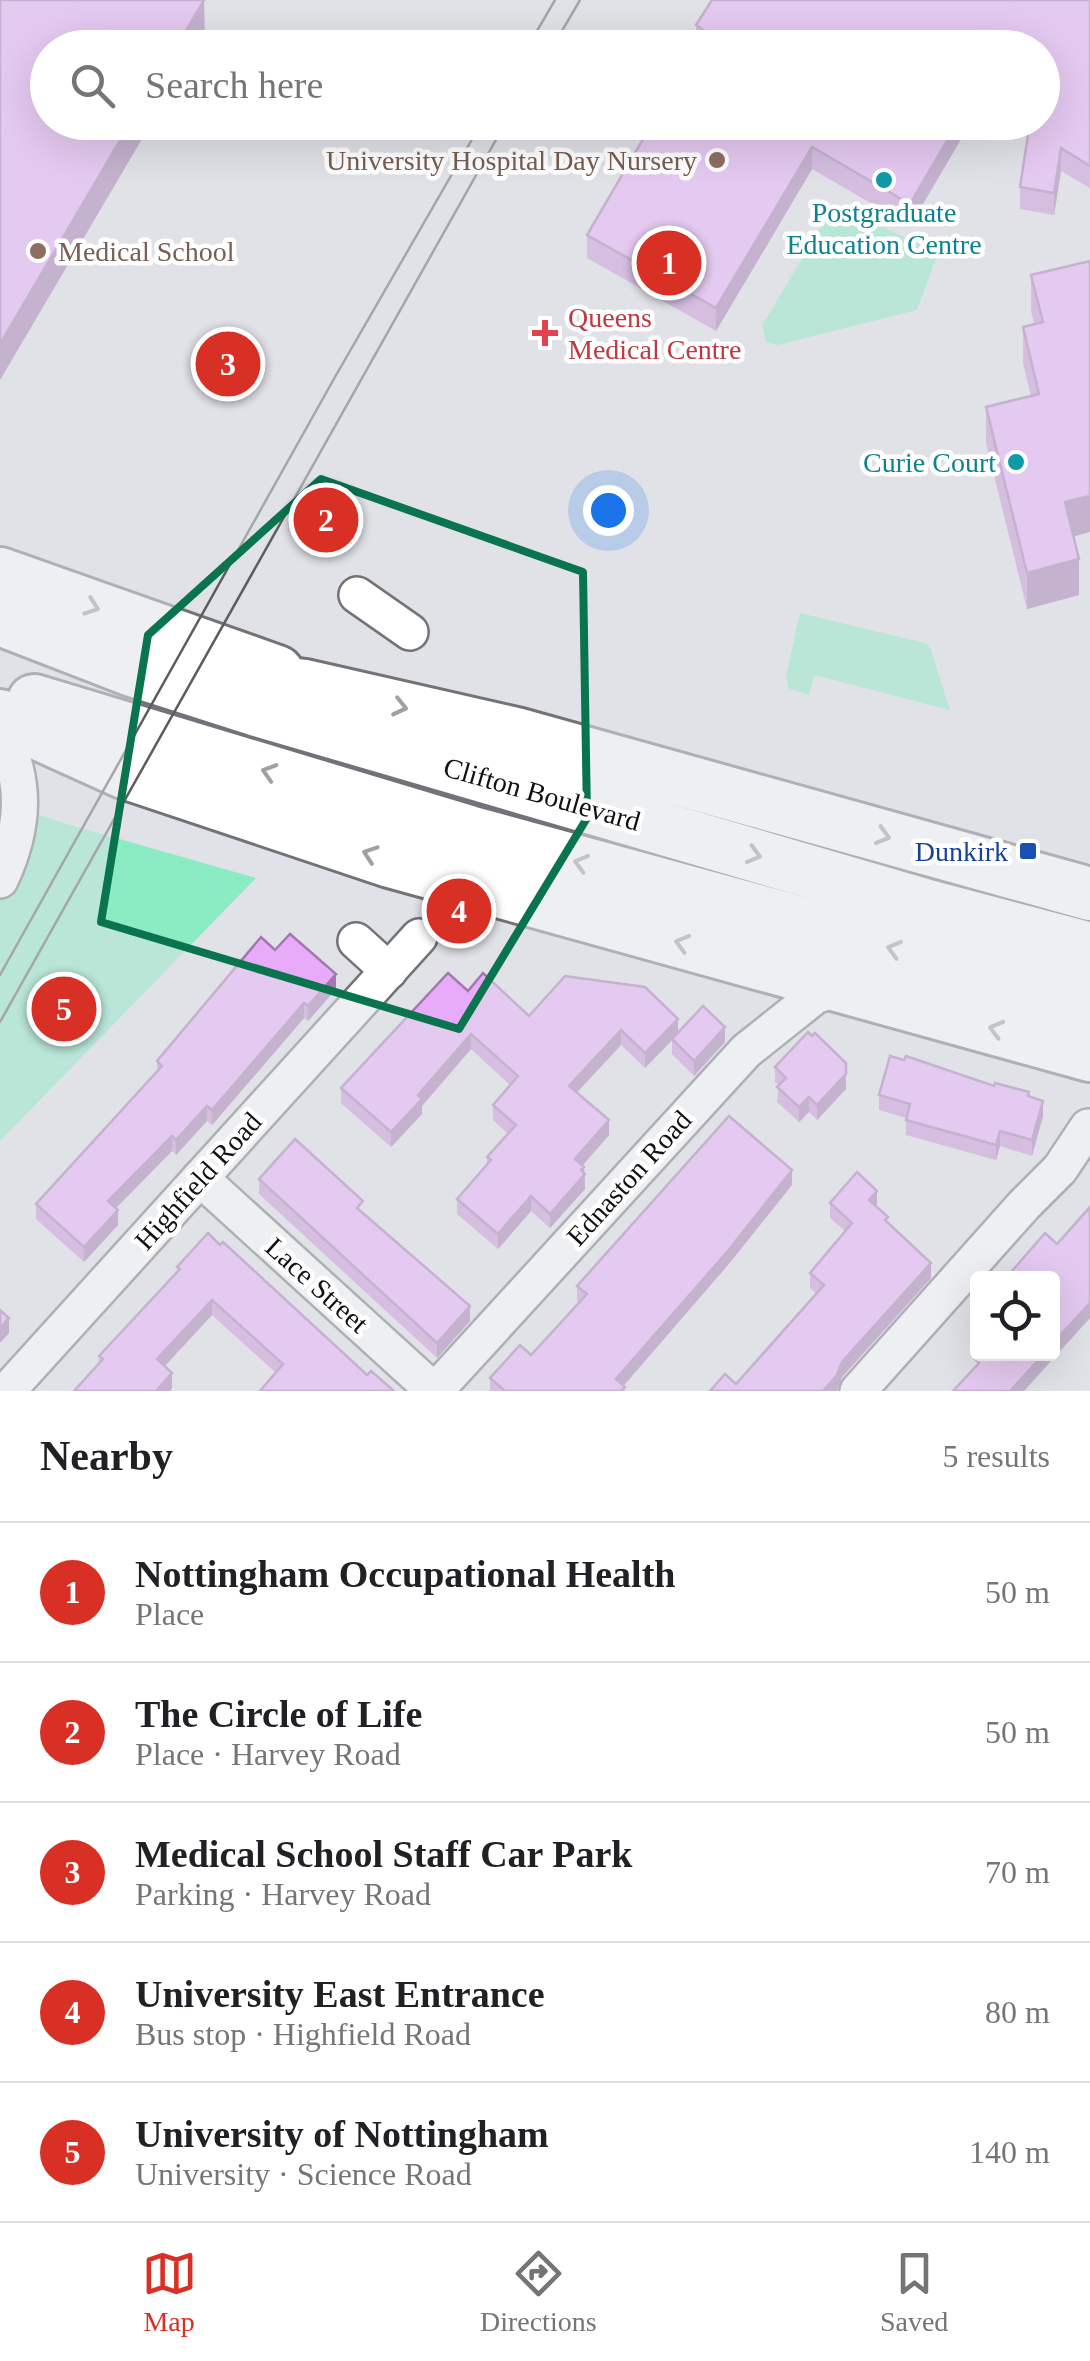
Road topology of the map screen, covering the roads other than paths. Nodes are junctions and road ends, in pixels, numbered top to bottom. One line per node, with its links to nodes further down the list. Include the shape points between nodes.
1 (0, 574): 6 (highway, one-way to 6)
2 (357, 595): 4 (street)
3 (0, 619): 5 (highway, Clifton Boulevard)
4 (410, 632)
5 (57, 641): 6 (highway); 14 (highway, Clifton Boulevard, one-way to 14, via 257,710)
6 (305, 686): 11 (highway, one-way to 11, via 516,734)
7 (0, 692): 17 (highway, Clifton Boulevard, one-way to 7, via 469,832)
8 (0, 716): 16 (highway, one-way to 8, via 390,861 124,772)
9 (0, 728): 10 (street, via 17,764 21,802)
10 (0, 880)
11 (1090, 894)
12 (420, 937): 15 (street, Highfield Road)
13 (356, 941): 15 (street)
14 (1090, 950)
15 (389, 971): 20 (street, Highfield Road)
16 (840, 987): 18 (highway, one-way to 16); 22 (street, Ednaston Road, via 815,996 746,1050)
17 (1090, 1002)
18 (1090, 1054)
19 (1088, 1126): 23 (street, via 1060,1169)
20 (200, 1178): 21 (street, Highfield Road); 22 (street, Lace Street)
21 (7, 1391)
22 (434, 1391)
23 (858, 1391)

